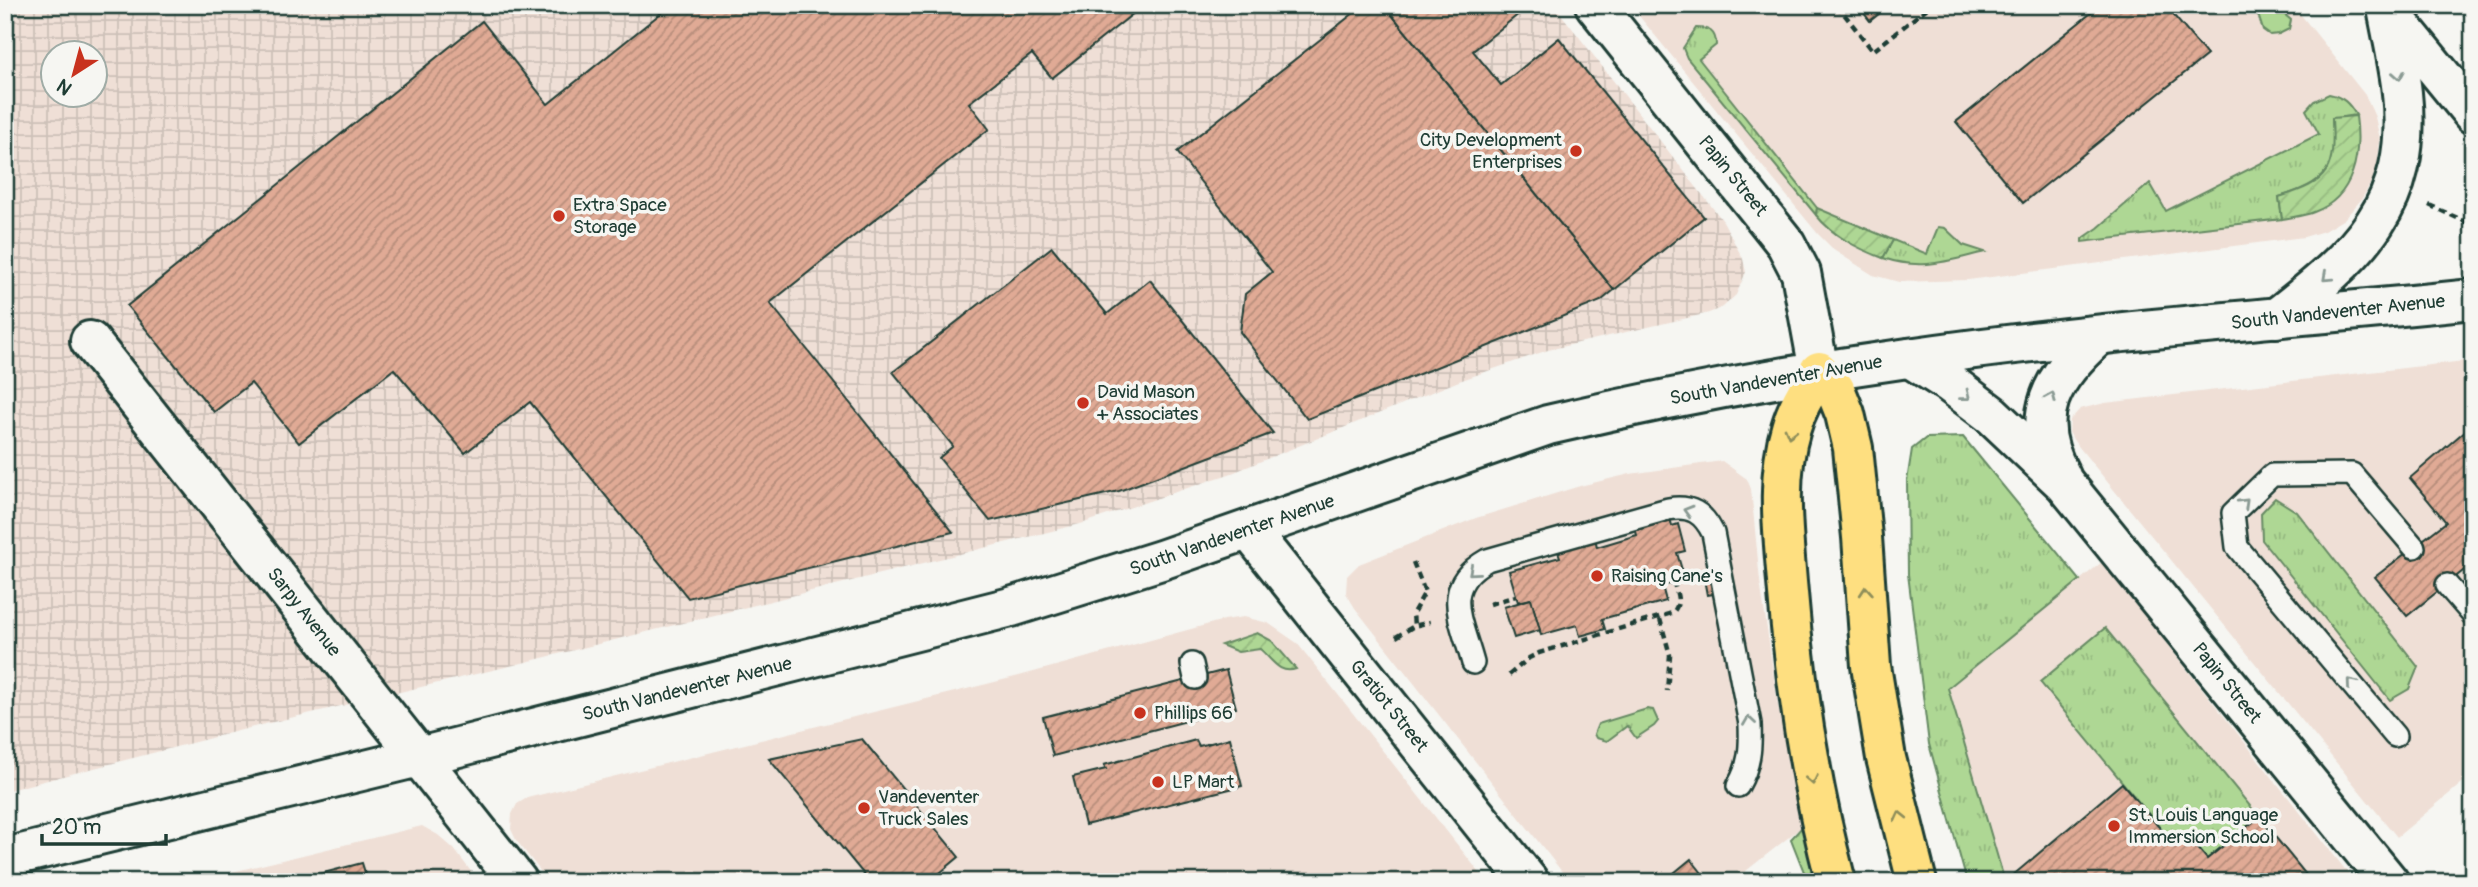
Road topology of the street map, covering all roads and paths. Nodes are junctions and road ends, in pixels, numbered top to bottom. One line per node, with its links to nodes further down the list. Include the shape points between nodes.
1 (1595, 5): 13 (main road, Papin Street, via 1786,244 1801,273)
2 (1837, 5): 3 (path, via 1873,51)
3 (1931, 5)
4 (2386, 6): 5 (main road); 9 (main road, one-way to 9, via 2402,93 2404,135 2393,190 2379,220 2356,250)
5 (2473, 114)
6 (2426, 204): 7 (path)
7 (2473, 225)
8 (2473, 299): 9 (main road, South Vandeventer Avenue)
9 (2276, 318): 10 (main road, South Vandeventer Avenue)
10 (2099, 335): 12 (main road, South Vandeventer Avenue); 14 (main road, one-way to 10, via 2044,433 2046,405 2060,377)
11 (90, 341): 31 (main road, Sarpy Avenue)
12 (1910, 358): 13 (main road, South Vandeventer Avenue); 14 (main road, one-way to 14, via 1992,415)
13 (1819, 372): 15 (main road, South Vandeventer Avenue, via 1548,425); 36 (highway, one-way to 36, via 1790,429 1782,522 1796,681 1817,806); 37 (highway, one-way to 13, via 1886,758 1871,666 1853,448 1835,389)
14 (2065, 484): 38 (main road, Papin Street)
15 (1249, 530): 31 (main road, South Vandeventer Avenue, via 1011,607); 35 (main road, Gratiot Street)
16 (2414, 547): 30 (lane, one-way to 16, via 2236,547 2233,513 2272,475 2352,474)
17 (1413, 562): 25 (path, via 1425,592 1413,613)
18 (1674, 583): 23 (path, via 1678,608)
19 (2446, 585): 22 (lane)
20 (1516, 596): 21 (path)
21 (1484, 606)
22 (2473, 615)
23 (1660, 619): 28 (path, via 1539,653); 29 (path, via 1670,655)
24 (1434, 621): 25 (path)
25 (1414, 626): 26 (path)
26 (1396, 637)
27 (1474, 663): 32 (lane, one-way to 27, via 1748,768 1750,724 1713,533 1695,510 1668,509 1476,566 1459,587 1457,601)
28 (1509, 675)
29 (1668, 691)
30 (2395, 736)
31 (419, 757): 33 (main road, South Vandeventer Avenue); 34 (main road, Sarpy Avenue)
32 (1738, 786)
33 (5, 858)
34 (518, 882)
35 (1529, 882)
36 (1836, 882)
37 (1917, 882)
38 (2389, 882)

